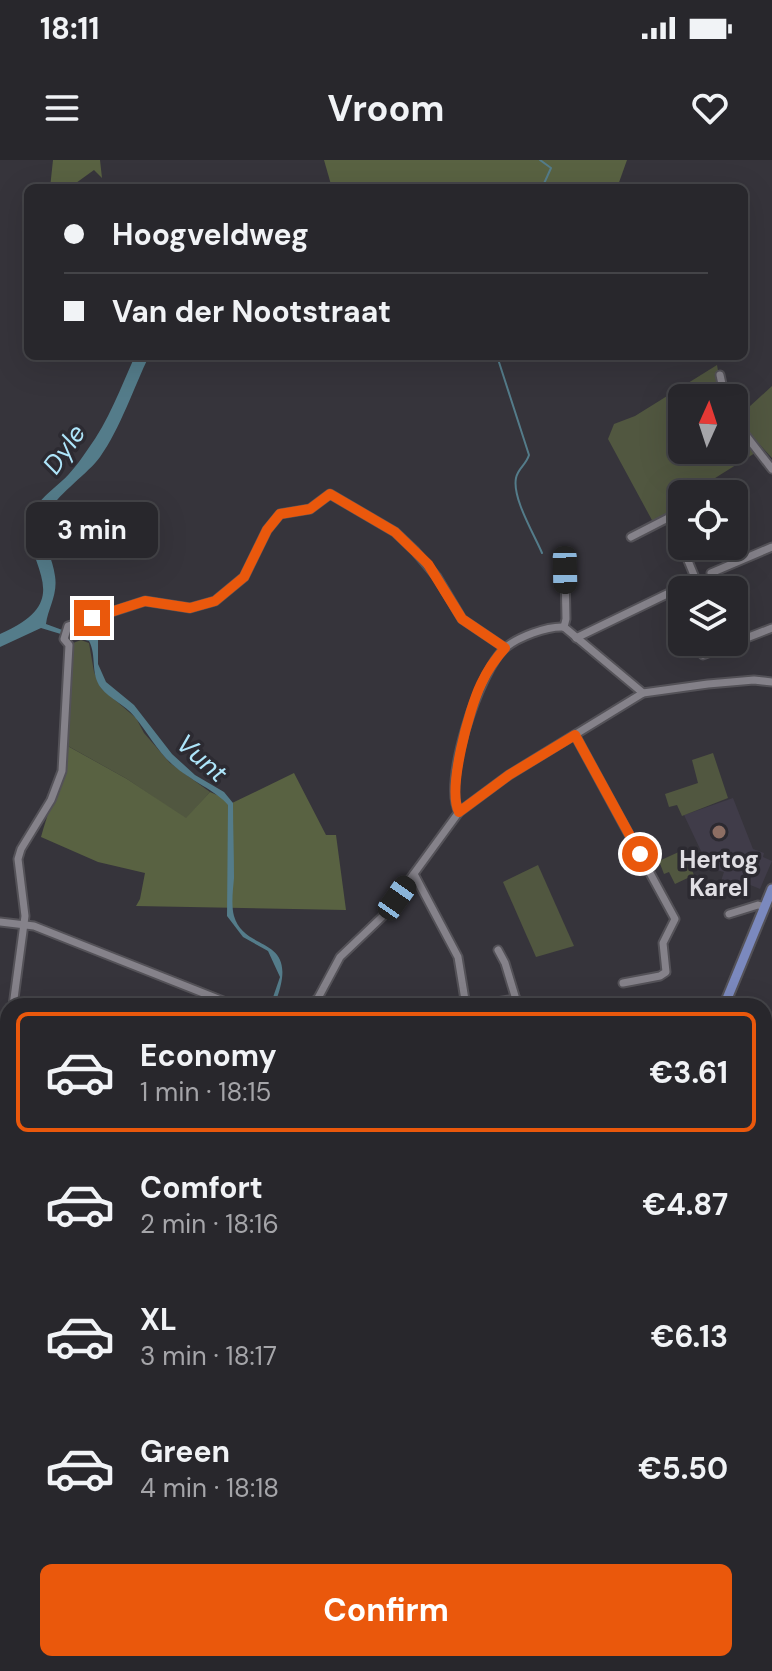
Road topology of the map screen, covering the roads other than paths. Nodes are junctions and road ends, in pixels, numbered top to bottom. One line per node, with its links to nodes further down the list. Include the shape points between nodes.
1 (720, 375): 2 (street)
2 (722, 384)
3 (748, 438): 4 (street)
4 (772, 469)
5 (668, 518): 6 (street)
6 (631, 537)
7 (772, 547): 10 (street)
8 (688, 560): 14 (street, via 696,580)
9 (565, 570): 11 (street)
10 (711, 573)
11 (564, 627): 14 (street); 15 (street)
12 (772, 628): 13 (street)
13 (748, 637)
14 (576, 638): 17 (street)
15 (505, 648): 19 (street, via 472,705 454,799); 25 (street, via 462,619 428,564 395,532 330,494 310,509 280,514 244,577 215,601 190,608 145,601 68,627 62,771 18,859)
16 (772, 682): 17 (street)
17 (643, 693): 18 (street)
18 (575, 735): 19 (street); 27 (street, via 675,916 663,943 666,972)
19 (459, 812): 20 (street)
20 (414, 874): 30 (street, via 383,916 340,957); 31 (street, via 458,957)
21 (772, 889): 22 (main road)
22 (765, 907): 23 (street); 33 (main road)
23 (729, 914)
24 (0, 922): 25 (street)
25 (24, 923): 28 (street); 29 (street)
26 (498, 950): 32 (street)
27 (623, 983)
28 (14, 998)
29 (216, 998)
30 (318, 998)
31 (467, 998)
32 (516, 998)
33 (727, 998)

